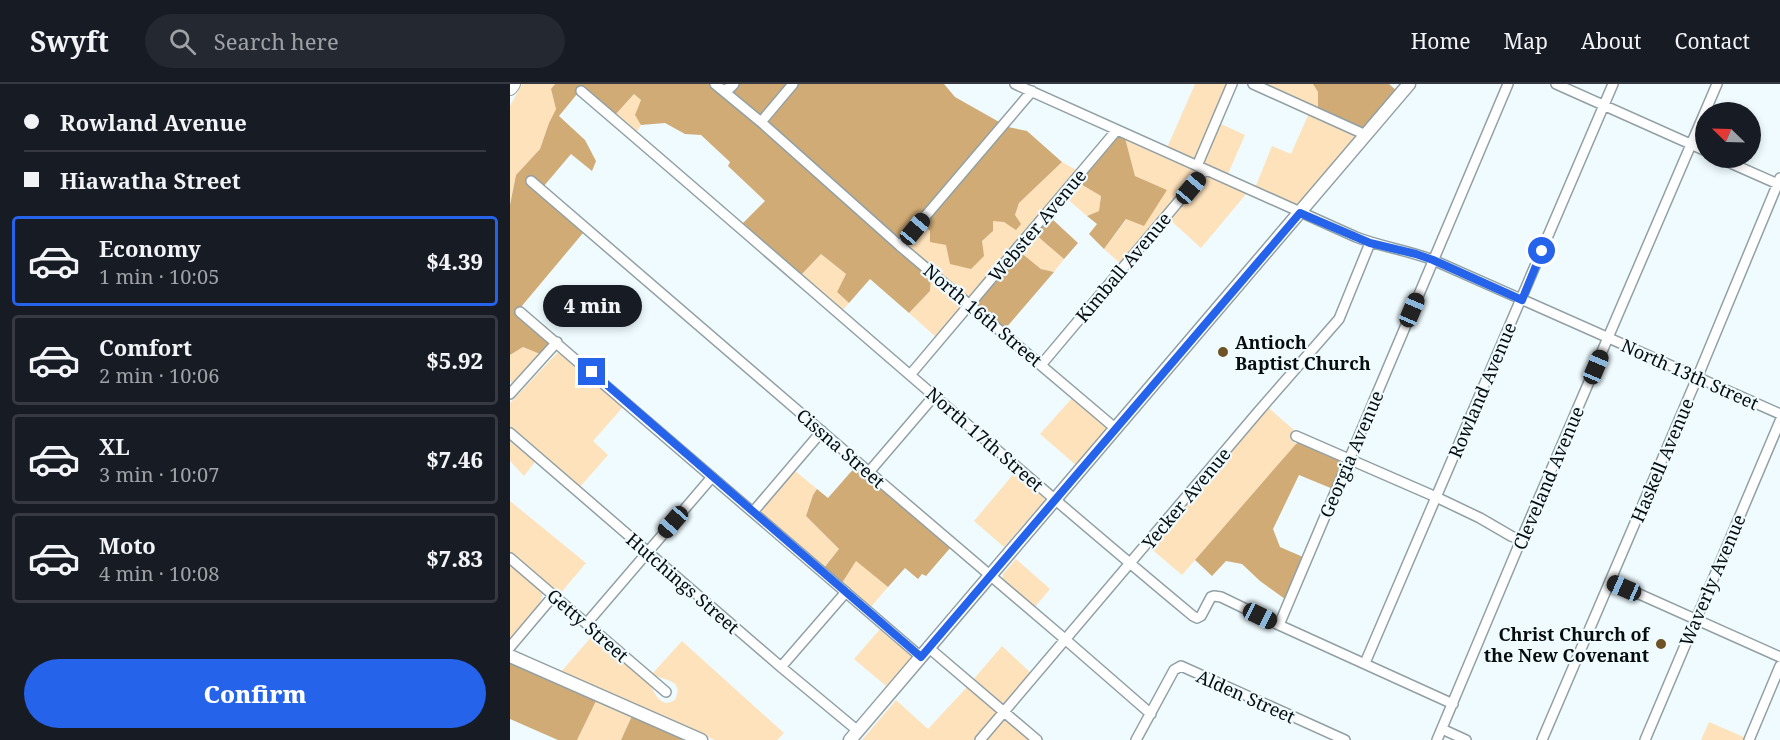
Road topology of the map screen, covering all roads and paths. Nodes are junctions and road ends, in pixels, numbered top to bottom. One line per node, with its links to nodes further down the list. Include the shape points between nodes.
1 (513, 84): 14 (highway)
2 (734, 84): 13 (street, via 730,88)
3 (793, 84): 18 (street)
4 (1015, 84): 16 (street, North 13th Street)
5 (1042, 84): 16 (street)
6 (1232, 84): 23 (street, Kimball Avenue)
7 (1253, 84): 20 (street)
8 (1409, 84): 20 (main road)
9 (1508, 84): 30 (street, Georgia Avenue)
10 (1556, 84): 17 (street)
11 (1613, 84): 17 (street, Rowland Avenue)
12 (1717, 84): 21 (street, Cleveland Avenue)
13 (719, 87): 18 (street, North 16th Street)
14 (510, 88)
15 (581, 91): 37 (street, North 17th Street)
16 (1035, 93): 19 (street, North 13th Street); 29 (street)
17 (1604, 106): 21 (street); 31 (street, Rowland Avenue)
18 (760, 122): 29 (street, North 16th Street)
19 (1116, 131): 23 (street, North 13th Street); 32 (street, Webster Avenue)
20 (1366, 135): 27 (main road)
21 (1691, 145): 22 (street); 34 (street, Cleveland Avenue)
22 (1695, 147)
23 (1201, 168): 27 (street, North 13th Street); 36 (street, Kimball Avenue)
24 (1743, 168): 26 (street)
25 (531, 182): 44 (street, Cissna Street)
26 (1779, 183): 38 (street, Haskell Avenue)
27 (1300, 213): 28 (street, North 13th Street); 43 (main road)
28 (1370, 243): 30 (street, North 13th Street); 56 (street, Yecker Avenue, via 1339,319)
29 (900, 246): 32 (street, North 16th Street)
30 (1433, 260): 31 (street, North 13th Street); 47 (street, Georgia Avenue)
31 (1522, 300): 34 (street, North 13th Street); 50 (street, Rowland Avenue)
32 (970, 304): 36 (street, North 16th Street); 37 (street, Webster Avenue)
33 (520, 312): 35 (street)
34 (1608, 338): 38 (street, North 13th Street); 53 (street, Cleveland Avenue)
35 (557, 342): 39 (street); 49 (street)
36 (1041, 365): 43 (street, North 16th Street)
37 (910, 375): 40 (street, North 17th Street)
38 (1697, 378): 41 (street, North 13th Street); 58 (street, Haskell Avenue)
39 (510, 394)
40 (934, 396): 48 (street); 51 (street, North 17th Street)
41 (1780, 414)
42 (1780, 421): 61 (street, Waverly Avenue)
43 (1115, 428): 51 (main road)
44 (822, 431): 48 (street, Cissna Street); 52 (street)
45 (510, 433): 54 (street, Hutchings Street)
46 (1296, 436): 47 (street)
47 (1349, 459): 50 (street); 63 (street, Georgia Avenue)
48 (869, 472): 57 (street, Cissna Street)
49 (712, 477): 52 (street); 54 (street)
50 (1436, 497): 53 (street); 69 (street, Rowland Avenue)
51 (1055, 499): 56 (street, North 17th Street); 57 (main road)
52 (753, 512): 59 (street)
53 (1521, 540): 73 (street, Cleveland Avenue)
54 (647, 552): 62 (street); 71 (street, Hutchings Street)
55 (510, 558): 60 (street, Getty Street)
56 (1131, 564): 63 (street, North 17th Street, via 1197,618 1202,616 1211,597 1216,596); 64 (street, Yecker Avenue)
57 (990, 576): 64 (street, Cissna Street); 66 (main road)
58 (1610, 581): 61 (street); 85 (street, Haskell Avenue)
59 (846, 592): 66 (street); 71 (street)
60 (554, 595): 62 (street, Getty Street); 65 (street)
61 (1696, 619): 68 (street); 86 (street, Waverly Avenue)
62 (587, 623): 72 (street, Getty Street)
63 (1279, 625): 69 (street, North 17th Street)
64 (1066, 640): 74 (street, Yecker Avenue); 75 (street, Cissna Street)
65 (510, 647)
66 (925, 652): 74 (street); 77 (main road)
67 (510, 656): 78 (main road)
68 (1780, 657)
69 (1365, 663): 73 (street, North 17th Street)
70 (1780, 666): 87 (street)
71 (781, 667): 77 (street, Hutchings Street)
72 (666, 692)
73 (1453, 704): 76 (street, Cleveland Avenue)
74 (1004, 713): 79 (street, Yecker Avenue); 80 (street)
75 (1151, 714): 81 (street); 82 (street, Alden Street, via 1174,670 1181,666)
76 (1442, 729): 83 (street, Cleveland Avenue); 84 (street)
77 (854, 735)
78 (701, 740)
79 (980, 740)
80 (1036, 740)
81 (1137, 740)
82 (1345, 740)
83 (1437, 740)
84 (1466, 740)
85 (1542, 740)
86 (1645, 740)
87 (1749, 740)

